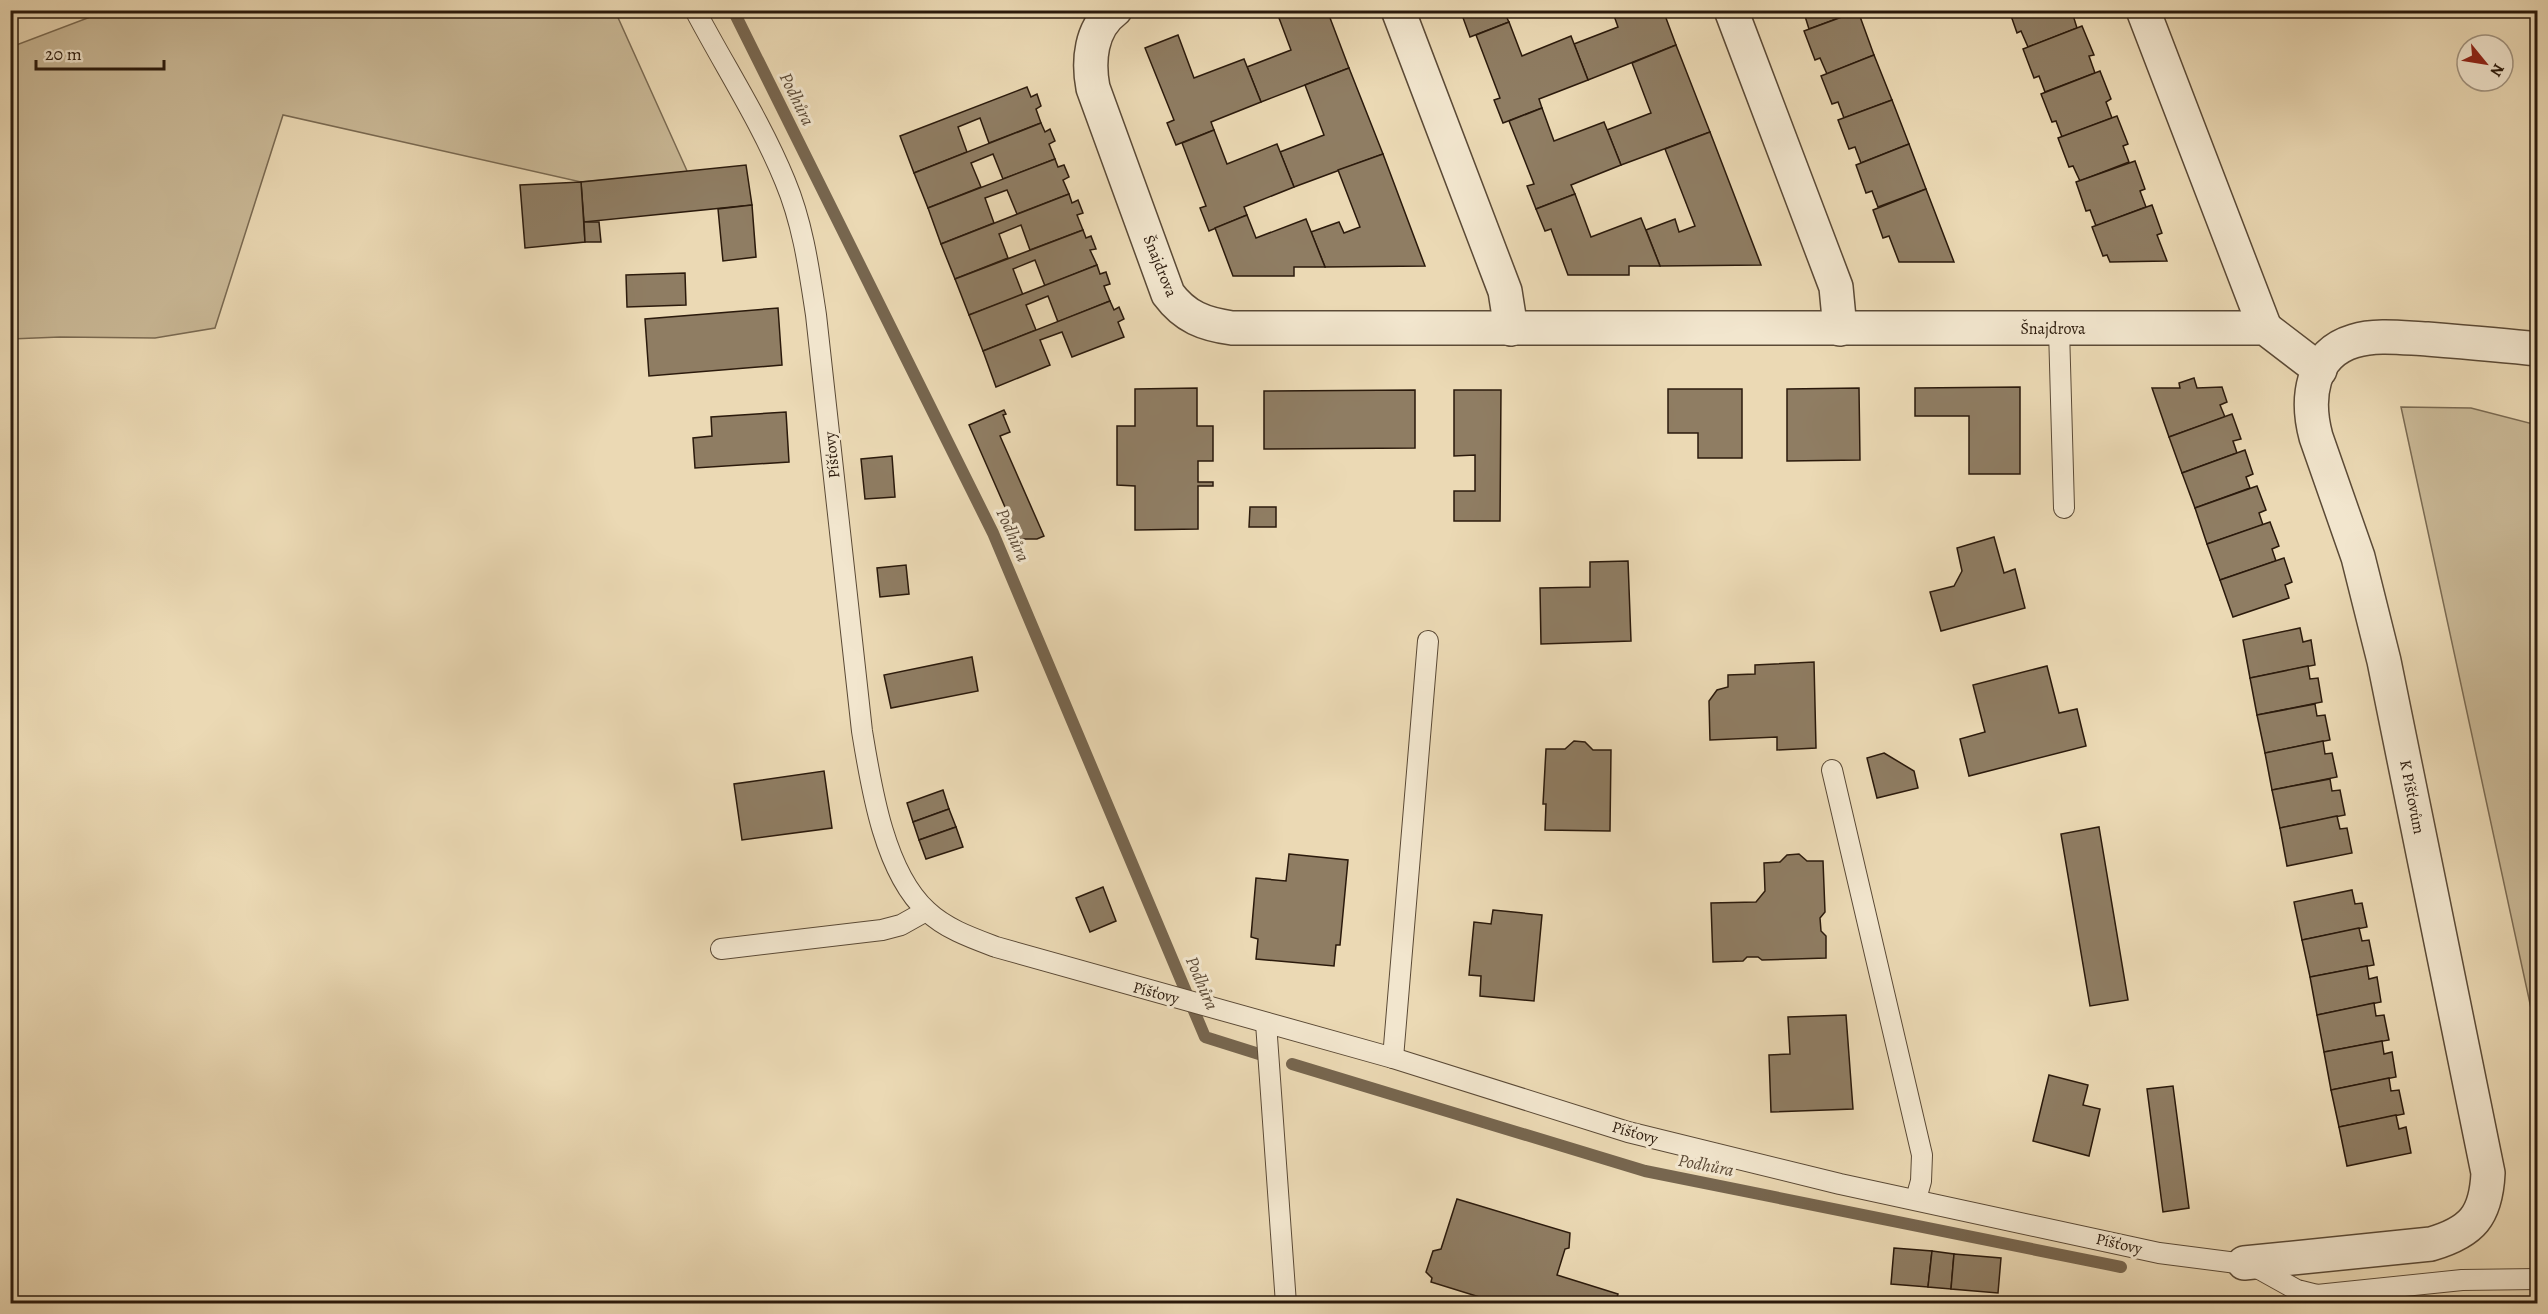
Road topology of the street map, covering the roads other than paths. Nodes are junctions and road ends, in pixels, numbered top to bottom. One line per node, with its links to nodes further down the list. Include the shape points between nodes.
1 (695, 10): 15 (lane, Píšťovy, via 785,181 807,253 871,787 899,873)
2 (1115, 10): 7 (street, Šnajdrova, via 1100,27 1095,41 1090,70 1093,88 1168,294 1178,308 1194,319 1232,328)
3 (1398, 10): 7 (street, via 1505,291)
4 (1731, 10): 8 (street, via 1836,287)
5 (2143, 10): 6 (street)
6 (2265, 328): 9 (street, Šnajdrova); 11 (street)
7 (1511, 329): 8 (street, Šnajdrova)
8 (1840, 329): 9 (street, Šnajdrova)
9 (2059, 329): 12 (lane)
10 (2538, 349): 11 (street, K Píšťovům, via 2372,338 2339,348)
11 (2320, 370): 20 (street, K Píšťovům, via 2310,391 2312,422 2358,557 2385,661 2488,1173 2487,1194 2470,1227 2431,1244)
12 (2064, 508)
13 (1428, 641): 18 (lane)
14 (1832, 770): 19 (lane, via 1922,1155)
15 (926, 911): 16 (lane, via 882,930); 17 (lane, Píšťovy, via 945,925 996,947)
16 (721, 949)
17 (1266, 1023): 18 (lane, Píšťovy); 22 (lane)
18 (1394, 1058): 19 (lane, Píšťovy, via 1628,1132)
19 (1916, 1199): 20 (lane, Píšťovy, via 2159,1253)
20 (2244, 1263): 21 (lane, Píšťovy, via 2297,1290 2317,1295 2462,1280)
21 (2538, 1280)
22 (1286, 1304)

